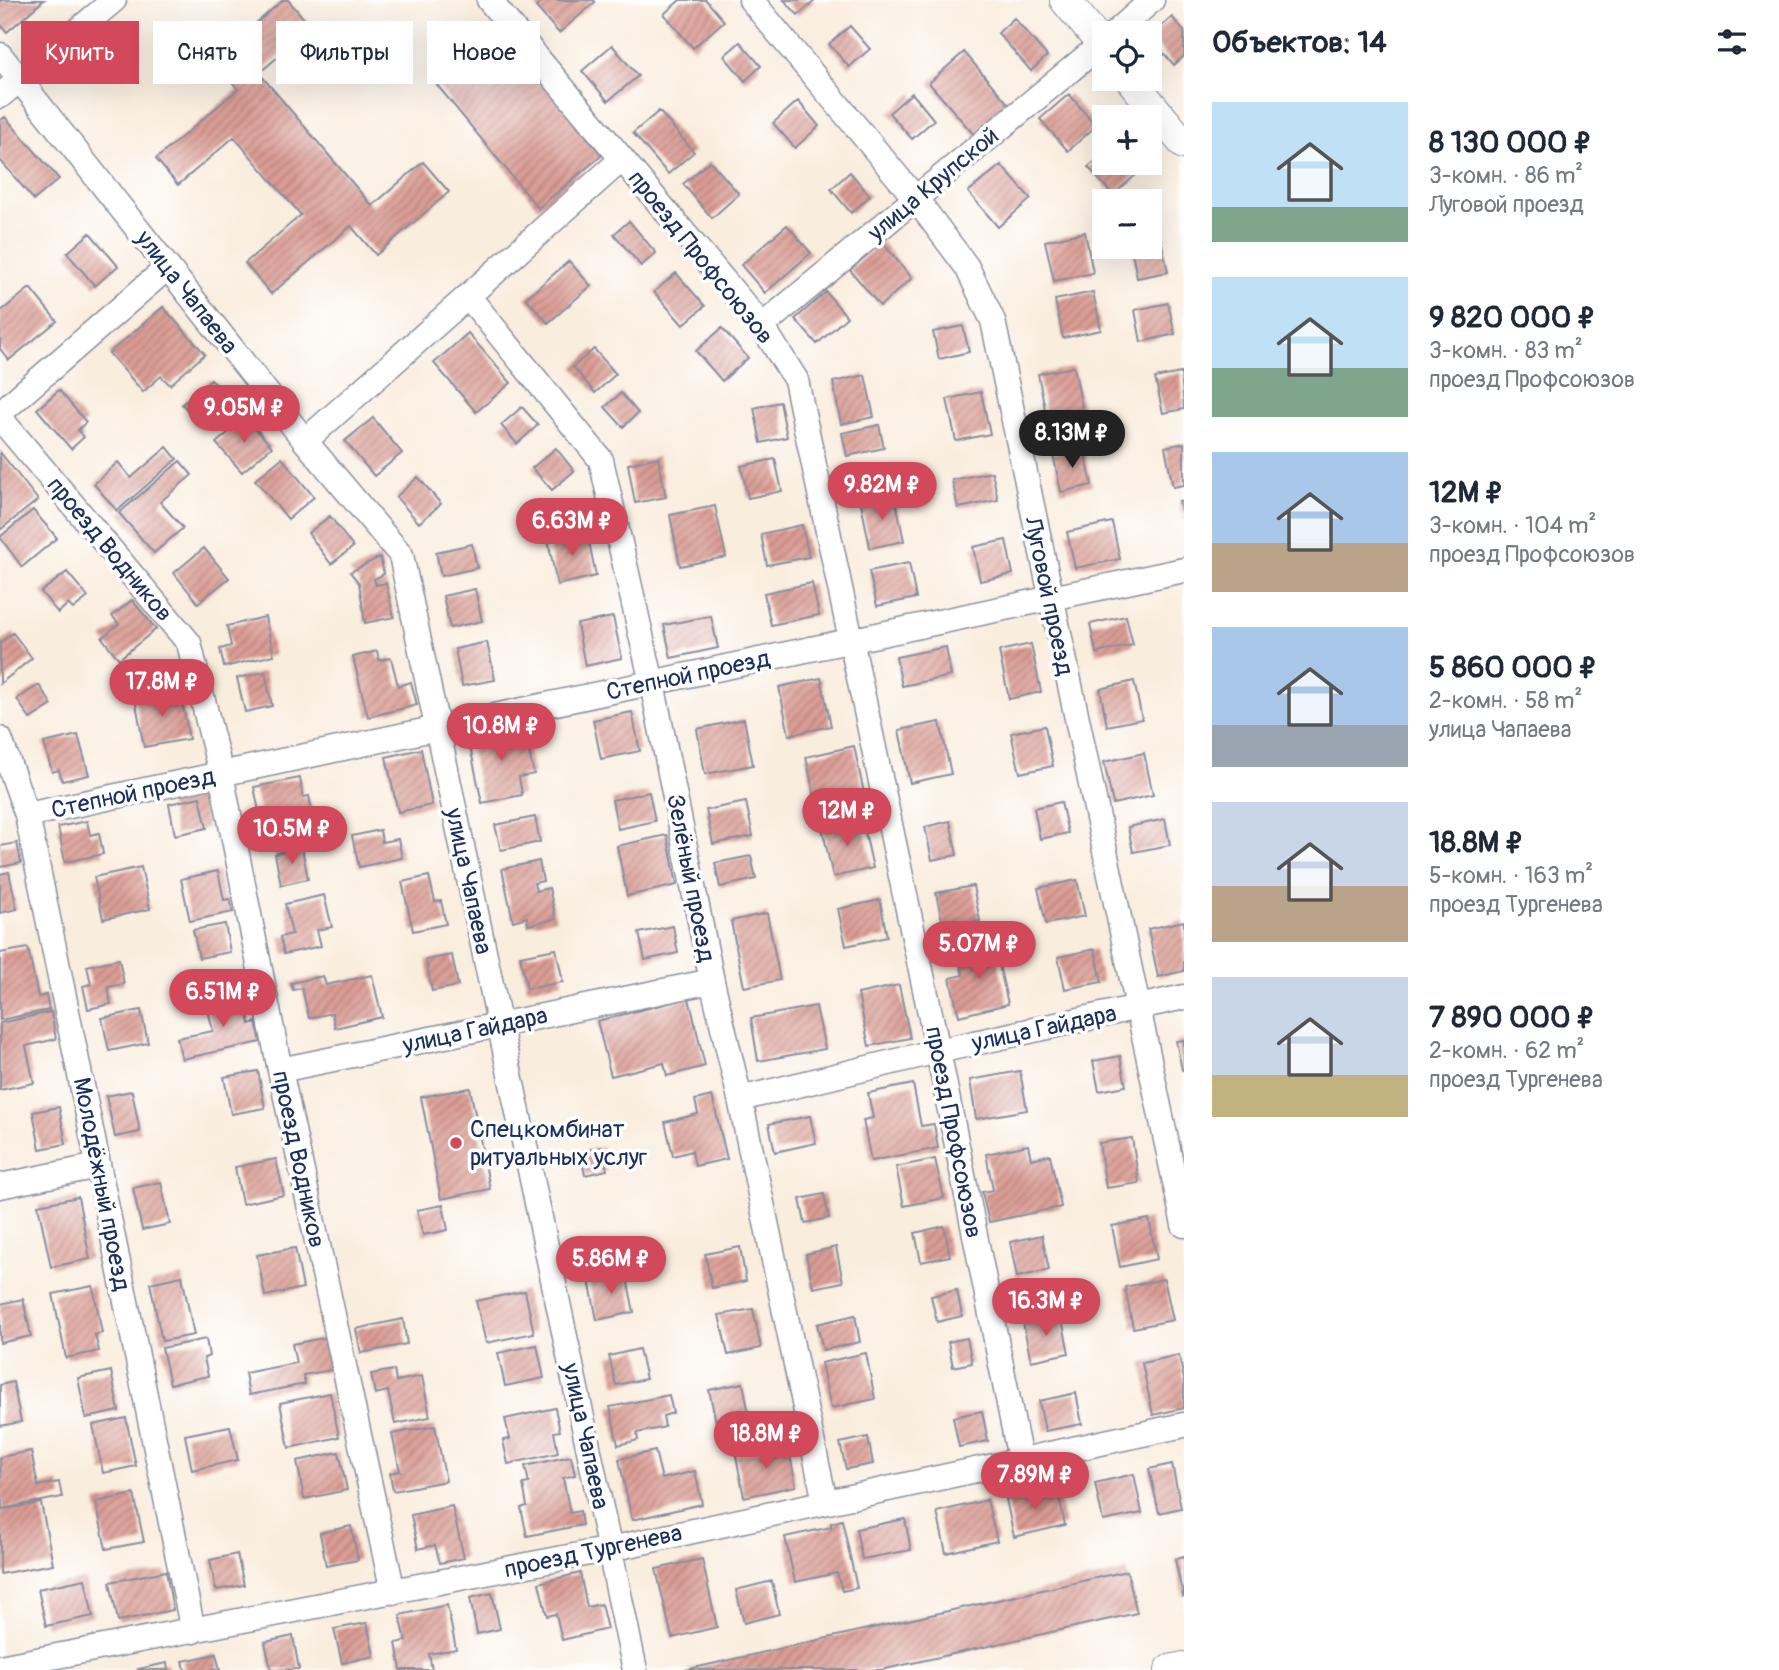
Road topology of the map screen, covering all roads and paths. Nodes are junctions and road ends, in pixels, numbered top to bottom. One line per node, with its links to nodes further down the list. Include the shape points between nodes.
1 (114, 0): 10 (street)
2 (489, 0): 14 (street, проезд Профсоюзов)
3 (751, 0): 15 (street, Луговой проезд)
4 (1065, 0): 7 (main road)
5 (1153, 0): 6 (street, улица Крупской)
6 (1130, 21)
7 (1092, 28)
8 (1092, 54): 15 (street, улица Крупской)
9 (0, 55): 10 (street, улица Чапаева)
10 (20, 79): 12 (street); 16 (street, улица Чапаева)
11 (1140, 91): 13 (main road)
12 (0, 96)
13 (1184, 144)
14 (621, 160): 17 (street); 18 (street, проезд Профсоюзов)
15 (916, 199): 18 (street, улица Крупской); 22 (street, Луговой проезд, via 967,267 993,320)
16 (168, 267): 19 (street); 20 (street, улица Чапаева)
17 (468, 296): 20 (street); 24 (street, Зелёный проезд, via 601,460)
18 (762, 326): 23 (street, проезд Профсоюзов, via 796,380)
19 (0, 416): 27 (street, проезд Водников, via 189,643)
20 (305, 441): 25 (street, улица Чапаева, via 401,555)
21 (1184, 570): 22 (street, Степной проезд)
22 (1049, 598): 23 (street, Степной проезд); 31 (street, Луговой проезд)
23 (850, 641): 24 (street, Степной проезд); 33 (street, проезд Профсоюзов)
24 (652, 683): 25 (street, Степной проезд); 29 (street, Зелёный проезд)
25 (437, 728): 27 (street, Степной проезд); 32 (street, улица Чапаева)
26 (0, 739): 28 (street, Молодёжный проезд)
27 (221, 774): 28 (street, Степной проезд); 34 (street, проезд Водников)
28 (27, 815): 36 (street, Молодёжный проезд)
29 (712, 981): 32 (street, улица Гайдара); 35 (street, Зелёный проезд)
30 (1184, 997): 31 (street, улица Гайдара)
31 (1138, 1007): 33 (street, улица Гайдара); 38 (street, Луговой проезд)
32 (499, 1025): 34 (street, улица Гайдара); 42 (street, улица Чапаева)
33 (938, 1051): 35 (street, улица Гайдара); 40 (street, проезд Профсоюзов)
34 (280, 1070): 43 (street, проезд Водников)
35 (740, 1099): 41 (street, Зелёный проезд)
36 (98, 1166): 37 (street); 44 (street, Молодёжный проезд)
37 (0, 1186)
38 (1184, 1225)
39 (1184, 1425): 40 (street, проезд Тургенева)
40 (1020, 1459): 41 (street, проезд Тургенева)
41 (825, 1502): 42 (street, проезд Тургенева)
42 (610, 1549): 43 (street, проезд Тургенева); 47 (street, улица Чапаева)
43 (393, 1592): 44 (street, проезд Тургенева)
44 (193, 1631): 45 (street, проезд Тургенева)
45 (0, 1666)
46 (1184, 1667): 48 (main road)
47 (635, 1670)
48 (1170, 1670)

